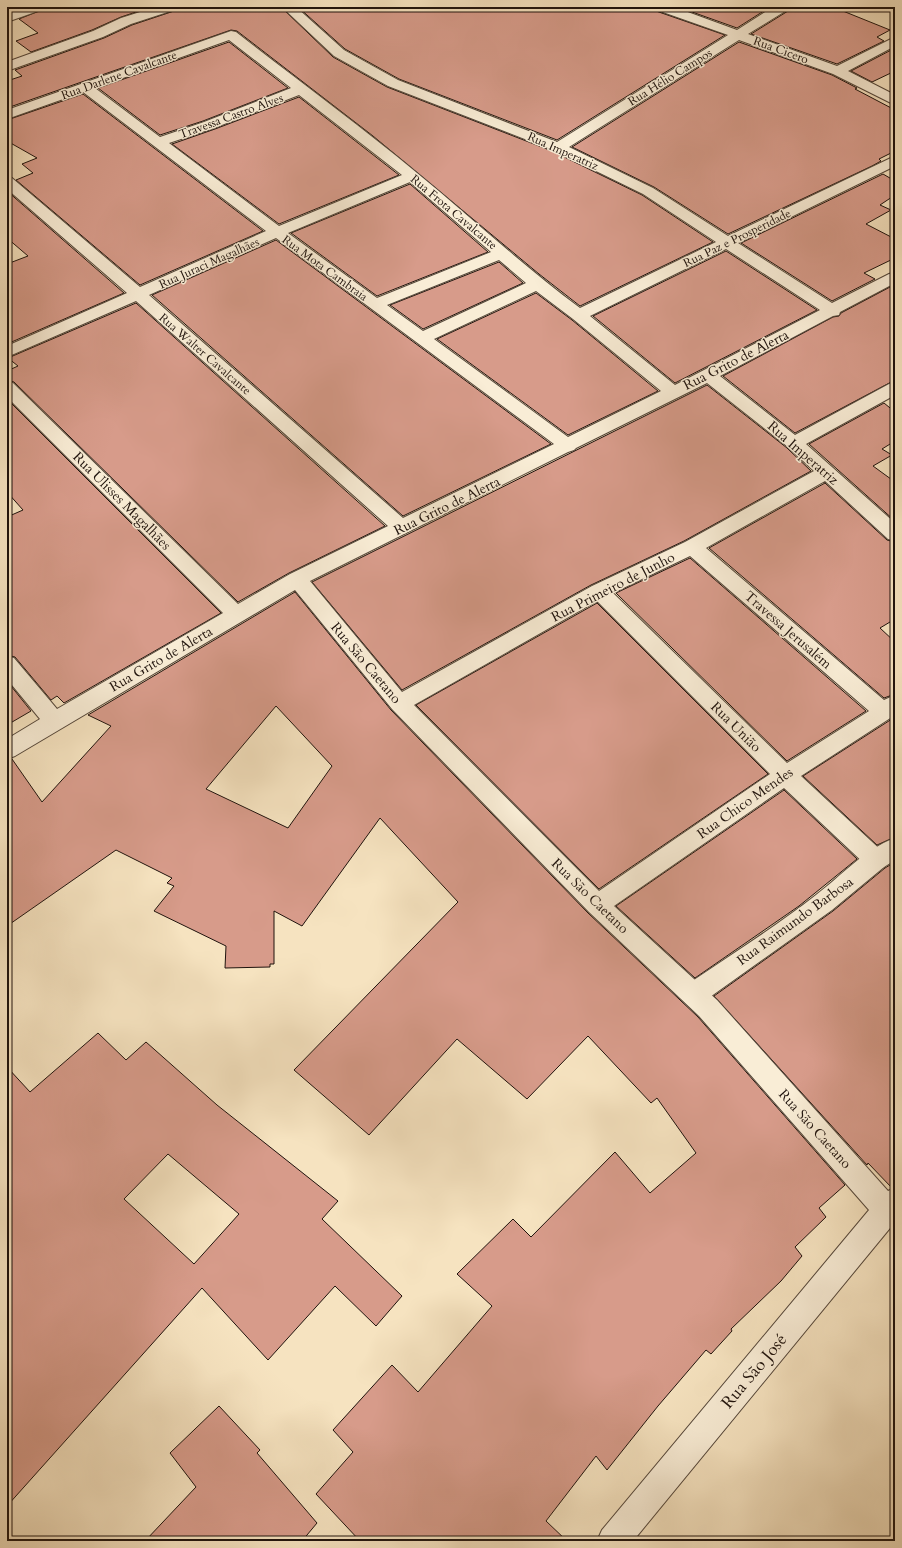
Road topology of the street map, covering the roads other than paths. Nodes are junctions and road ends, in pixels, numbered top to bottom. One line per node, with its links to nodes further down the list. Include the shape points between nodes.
1 (36, 7): 6 (street)
2 (169, 7): 10 (street)
3 (288, 7): 17 (street, Rua Imperatriz, via 339,53 393,83)
4 (662, 7): 7 (street, Rua Cicero)
5 (782, 7): 7 (street, Rua Hélio Campos)
6 (7, 18)
7 (738, 34): 11 (street, Rua Cicero); 17 (street, Rua Hélio Campos)
8 (231, 35): 12 (street, Rua Darlene Cavalcante); 13 (street, Rua Frota Cavalcante)
9 (895, 41): 11 (street)
10 (7, 67)
11 (838, 71): 14 (street, Rua Cicero)
12 (85, 87): 15 (street, Rua Darlene Cavalcante); 16 (street, Rua Mota Cambraia)
13 (302, 89): 16 (street, Travessa Castro Alves); 19 (street, Rua Frota Cavalcante)
14 (895, 102)
15 (7, 115)
16 (159, 142): 21 (street, Rua Mota Cambraia)
17 (558, 147): 22 (street, Rua Imperatriz, via 648,191)
18 (895, 160): 22 (street, Rua Paz e Prosperidade)
19 (412, 176): 21 (street, Rua Juraci Magalhães); 23 (street, Rua Frota Cavalcante)
20 (7, 181): 26 (street, Rua Walter Cavalcante)
21 (277, 232): 26 (street, Rua Juraci Magalhães); 27 (street, Rua Mota Cambraia)
22 (728, 242): 28 (street, Rua Imperatriz); 29 (street, Rua Paz e Prosperidade)
23 (502, 253): 25 (street, Rua Frota Cavalcante); 27 (street)
24 (895, 277): 28 (street, Rua Grito de Alerta)
25 (537, 284): 29 (street, Rua Frota Cavalcante); 30 (street)
26 (138, 295): 31 (street, Rua Juraci Magalhães); 39 (street, Rua Walter Cavalcante)
27 (375, 304): 30 (street, Rua Mota Cambraia)
28 (833, 310): 32 (street, Rua Grito de Alerta)
29 (579, 315): 35 (street, Rua Frota Cavalcante)
30 (422, 338): 37 (street, Rua Mota Cambraia)
31 (7, 352)
32 (708, 375): 35 (street, Rua Grito de Alerta); 36 (street, Rua Imperatriz)
33 (7, 387): 44 (street, Rua Ulisses Magalhães)
34 (895, 388): 36 (street)
35 (673, 392): 37 (street, Rua Grito de Alerta)
36 (794, 443): 38 (street, Rua Imperatriz)
37 (568, 446): 39 (street, Rua Grito de Alerta)
38 (827, 472): 40 (street, Rua Imperatriz); 41 (street, Rua Primeiro de Junho)
39 (402, 528): 42 (street, Rua Grito de Alerta)
40 (895, 534)
41 (692, 547): 43 (street, Rua Primeiro de Junho); 47 (street, Travessa Jerusalém)
42 (297, 579): 44 (street, Rua Grito de Alerta); 46 (street, Rua São Caetano)
43 (599, 591): 46 (street, Rua Primeiro de Junho); 50 (street, Rua União)
44 (237, 615): 48 (street, Rua Grito de Alerta)
45 (7, 664): 48 (street)
46 (399, 703): 52 (street, Rua São Caetano)
47 (890, 708): 50 (street, Rua Chico Mendes)
48 (54, 721): 49 (street, Rua Grito de Alerta)
49 (7, 750)
50 (785, 775): 51 (street, Rua União); 52 (street, Rua Chico Mendes)
51 (885, 854): 53 (street, Rua Raimundo Barbosa, via 824,903)
52 (597, 905): 53 (street, Rua São Caetano)
53 (694, 994): 54 (street, Rua São Caetano)
54 (891, 1206): 55 (street, Rua São José)
55 (614, 1541)

